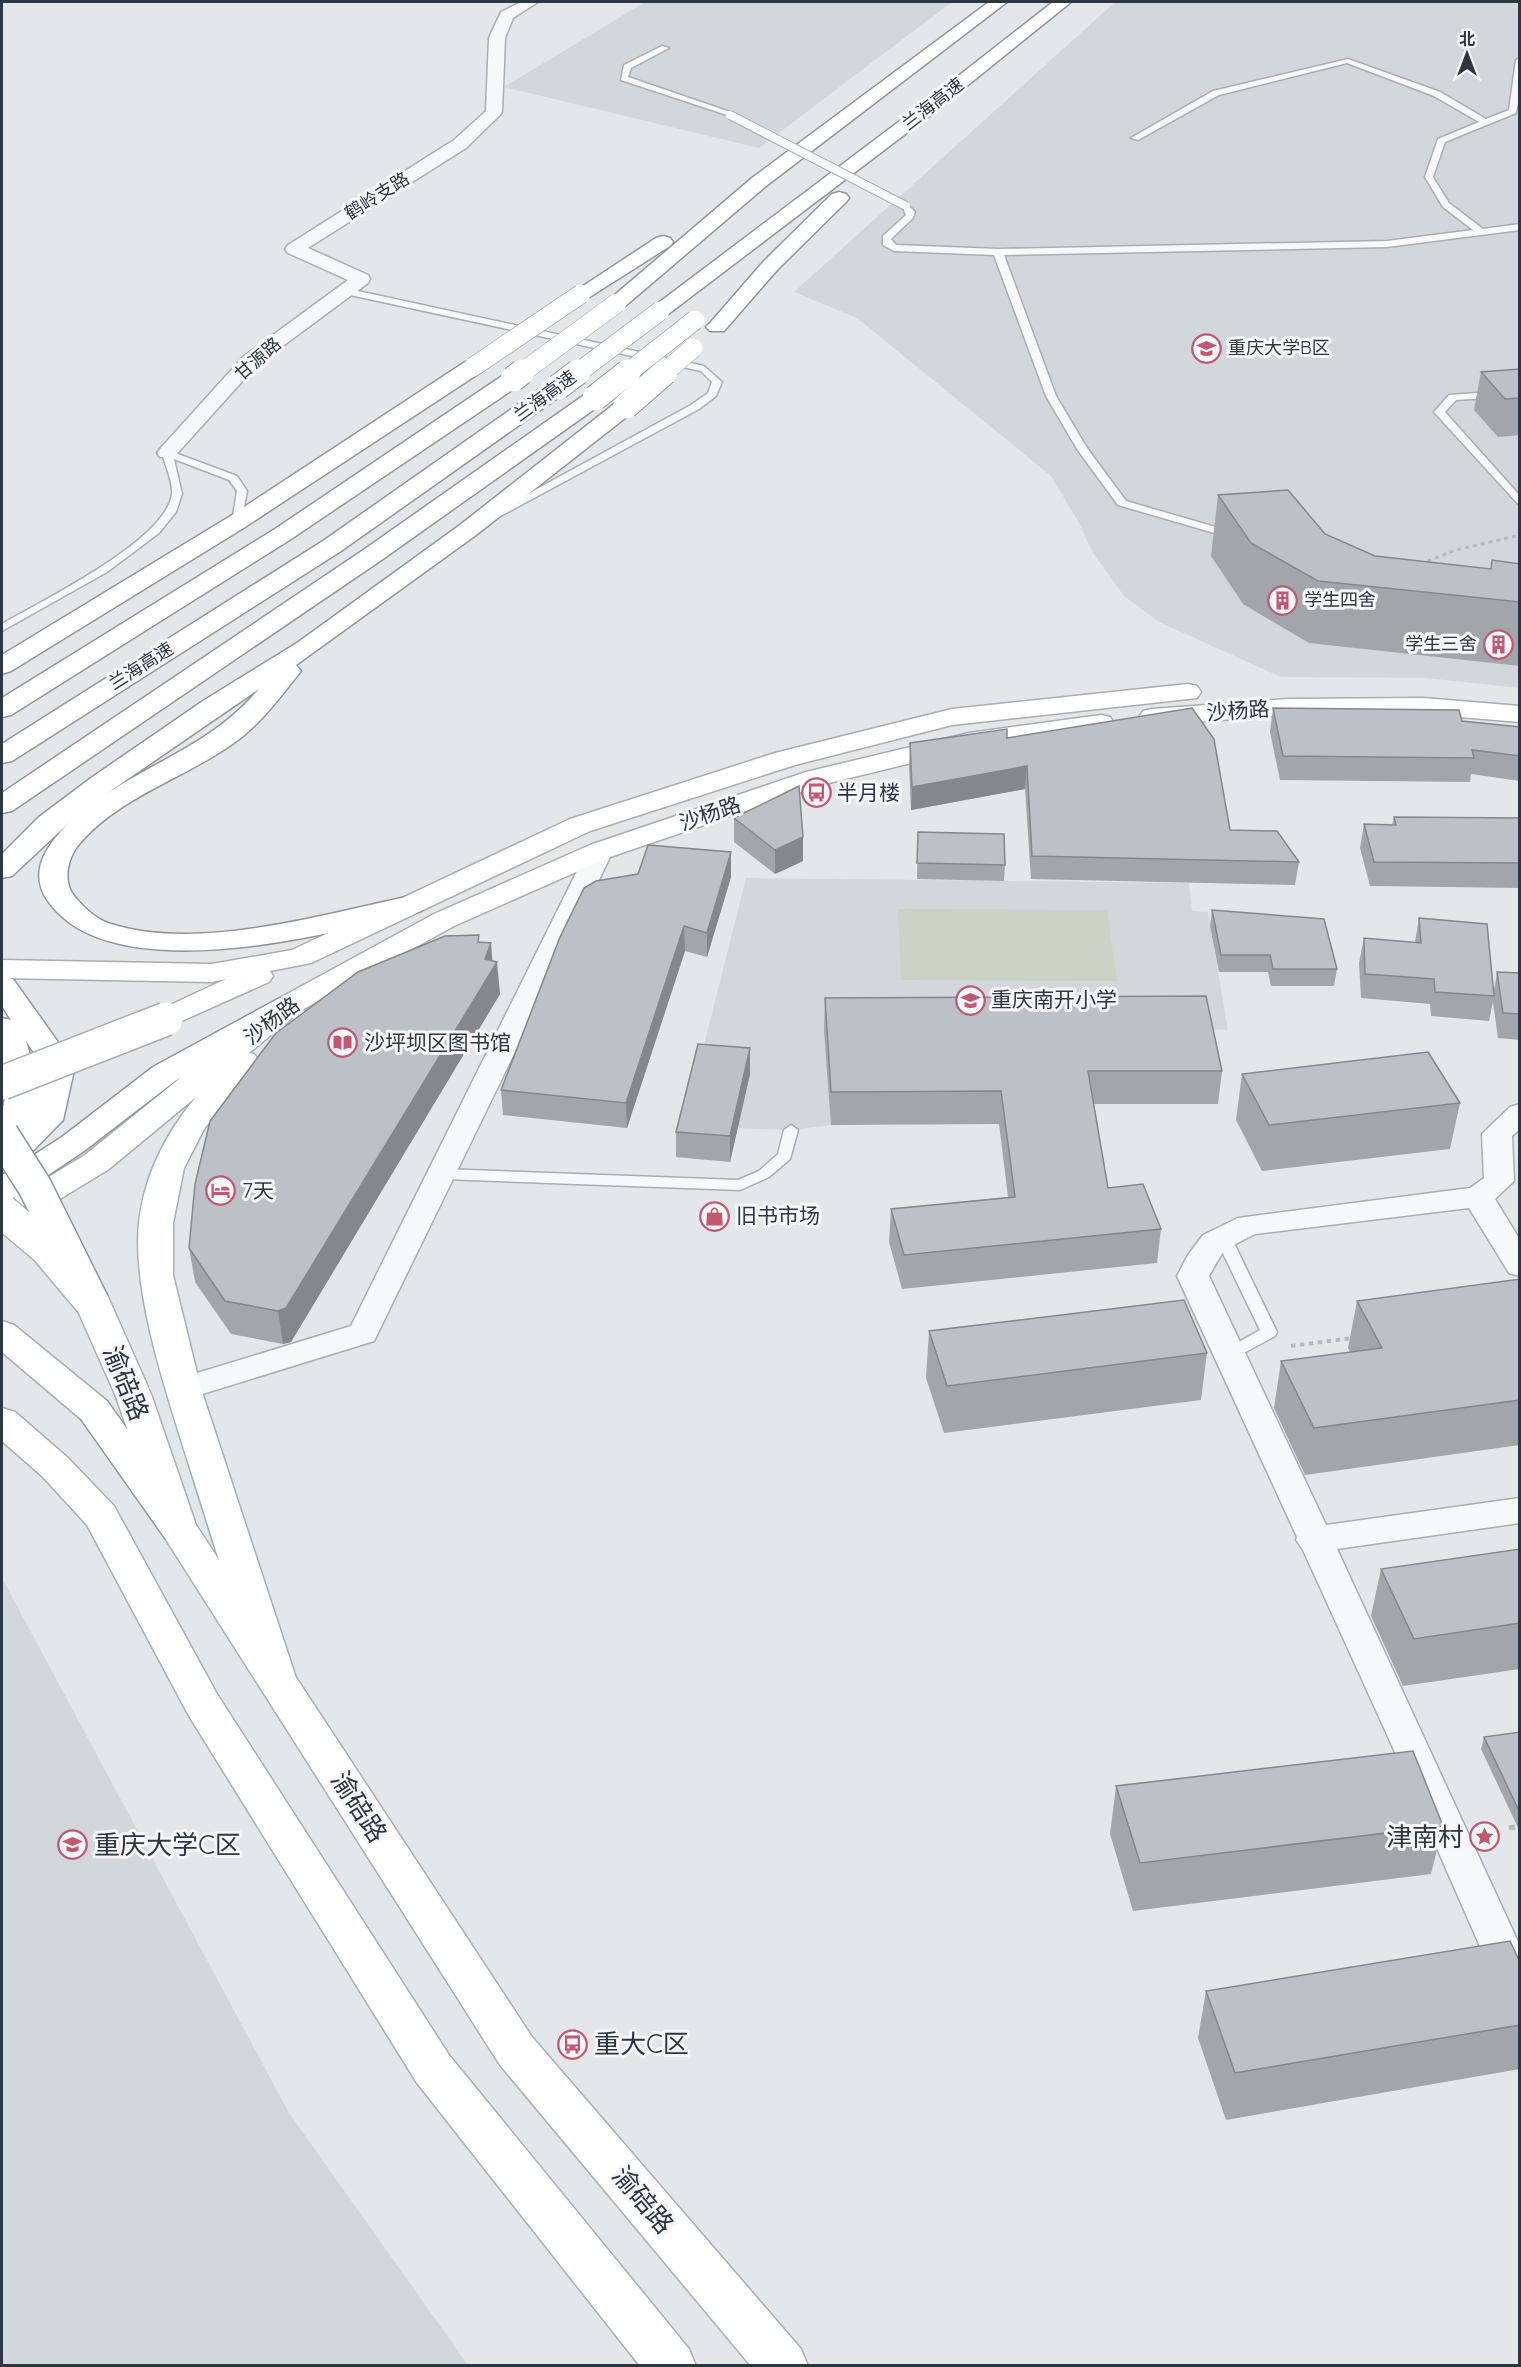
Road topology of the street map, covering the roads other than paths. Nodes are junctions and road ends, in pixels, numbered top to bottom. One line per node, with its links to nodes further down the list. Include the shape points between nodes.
1 (531, 2): 14 (street, 鹤岭支路, via 507,15 497,38 494,112 460,144 294,249)
2 (999, 2): 9 (main road, 兰海高速)
3 (1063, 2): 6 (main road, 兰海高速)
4 (665, 48): 12 (lane, bridge, via 627,67 624,78 730,115 906,206 910,216 886,238 888,245)
5 (1520, 60): 7 (lane, via 1513,111)
6 (931, 106): 13 (main road); 28 (main road, 兰海高速, bridge, via 558,387 332,546)
7 (1486, 123): 8 (lane, via 1437,94 1348,61 1216,93); 11 (lane, via 1441,141 1429,177 1446,205)
8 (1135, 138)
9 (759, 182): 19 (main road, bridge, via 581,294); 26 (main road, 兰海高速, bridge, via 617,303 513,379 283,534)
10 (1520, 227): 11 (lane)
11 (1481, 232): 12 (lane, via 1387,244)
12 (998, 252): 21 (lane, via 1051,396 1082,449 1122,503 1226,535)
13 (771, 265): 20 (main road, bridge, via 717,327 626,406); 29 (main road, bridge, via 595,398 371,556)
14 (361, 279): 15 (street, 甘源路)
15 (344, 291): 17 (street, 甘源路, via 250,361); 20 (lane, via 704,369 717,382 712,394 695,407)
16 (1520, 393): 18 (lane, via 1453,397 1439,412)
17 (167, 453): 19 (lane, via 233,478 242,490); 22 (lane, via 177,495 166,521 138,548)
18 (1520, 503)
19 (237, 522): 24 (main road)
20 (468, 530): 23 (main road)
21 (1247, 536)
22 (2, 628)
23 (306, 648): 31 (main road, via 212,707 49,823); 32 (main road, via 245,722 222,740 91,816 58,855 51,877 57,895 74,915 101,930 146,940 201,941 258,935)
24 (2, 666)
25 (1520, 694): 32 (main road, 沙杨路, via 1421,686 1281,686 1140,695 952,717 785,759 580,825)
26 (2, 709)
27 (1520, 714): 30 (main road, 沙杨路, via 1423,706 1288,707 1149,717 969,741 816,778)
28 (2, 755)
29 (2, 805)
30 (600, 851): 36 (main road, 沙杨路, via 444,920); 43 (street)
31 (2, 870)
32 (411, 905): 33 (main road, 沙杨路)
33 (300, 957): 34 (main road, 沙杨路, via 212,973); 38 (main road, bridge, via 166,1020)
34 (2, 969)
35 (2, 985): 42 (main road, via 59,1066 47,1120)
36 (289, 1005): 44 (main road, via 164,1074 73,1144); 47 (main road, 沙杨路, via 97,1162); 53 (main road, via 190,1125 168,1168 156,1223 156,1275)
37 (2, 1027): 41 (main road, via 10,1036 23,1090 12,1124)
38 (2, 1083)
39 (1520, 1113): 45 (street, via 1497,1134 1499,1181)
40 (791, 1130): 43 (lane, via 785,1156 764,1174 740,1185)
41 (2, 1134): 50 (main road, bridge, via 35,1187)
42 (2, 1162)
43 (443, 1174): 53 (street, via 363,1333)
44 (2, 1190)
45 (1478, 1197): 48 (street, via 1249,1226); 49 (street)
46 (2, 1211): 50 (main road, 渝碚路, bridge, via 46,1248)
47 (2, 1219)
48 (1223, 1237): 52 (street, via 1204,1250 1193,1276); 52 (lane, via 1269,1332)
49 (1520, 1266)
50 (93, 1304): 56 (main road, 渝碚路, bridge, via 133,1394)
51 (2, 1333): 56 (main road, via 94,1410)
52 (1229, 1355): 57 (street)
53 (183, 1389): 58 (main road)
54 (2, 1421): 60 (main road, via 55,1467 101,1516 203,1705 433,2069)
55 (1520, 1510): 57 (street)
56 (178, 1528): 58 (main road, 渝碚路)
57 (1313, 1540): 59 (street, via 1408,1739)
58 (276, 1678): 61 (main road, 渝碚路, via 516,2051)
59 (1520, 1992)
60 (671, 2366)
61 (783, 2366)

